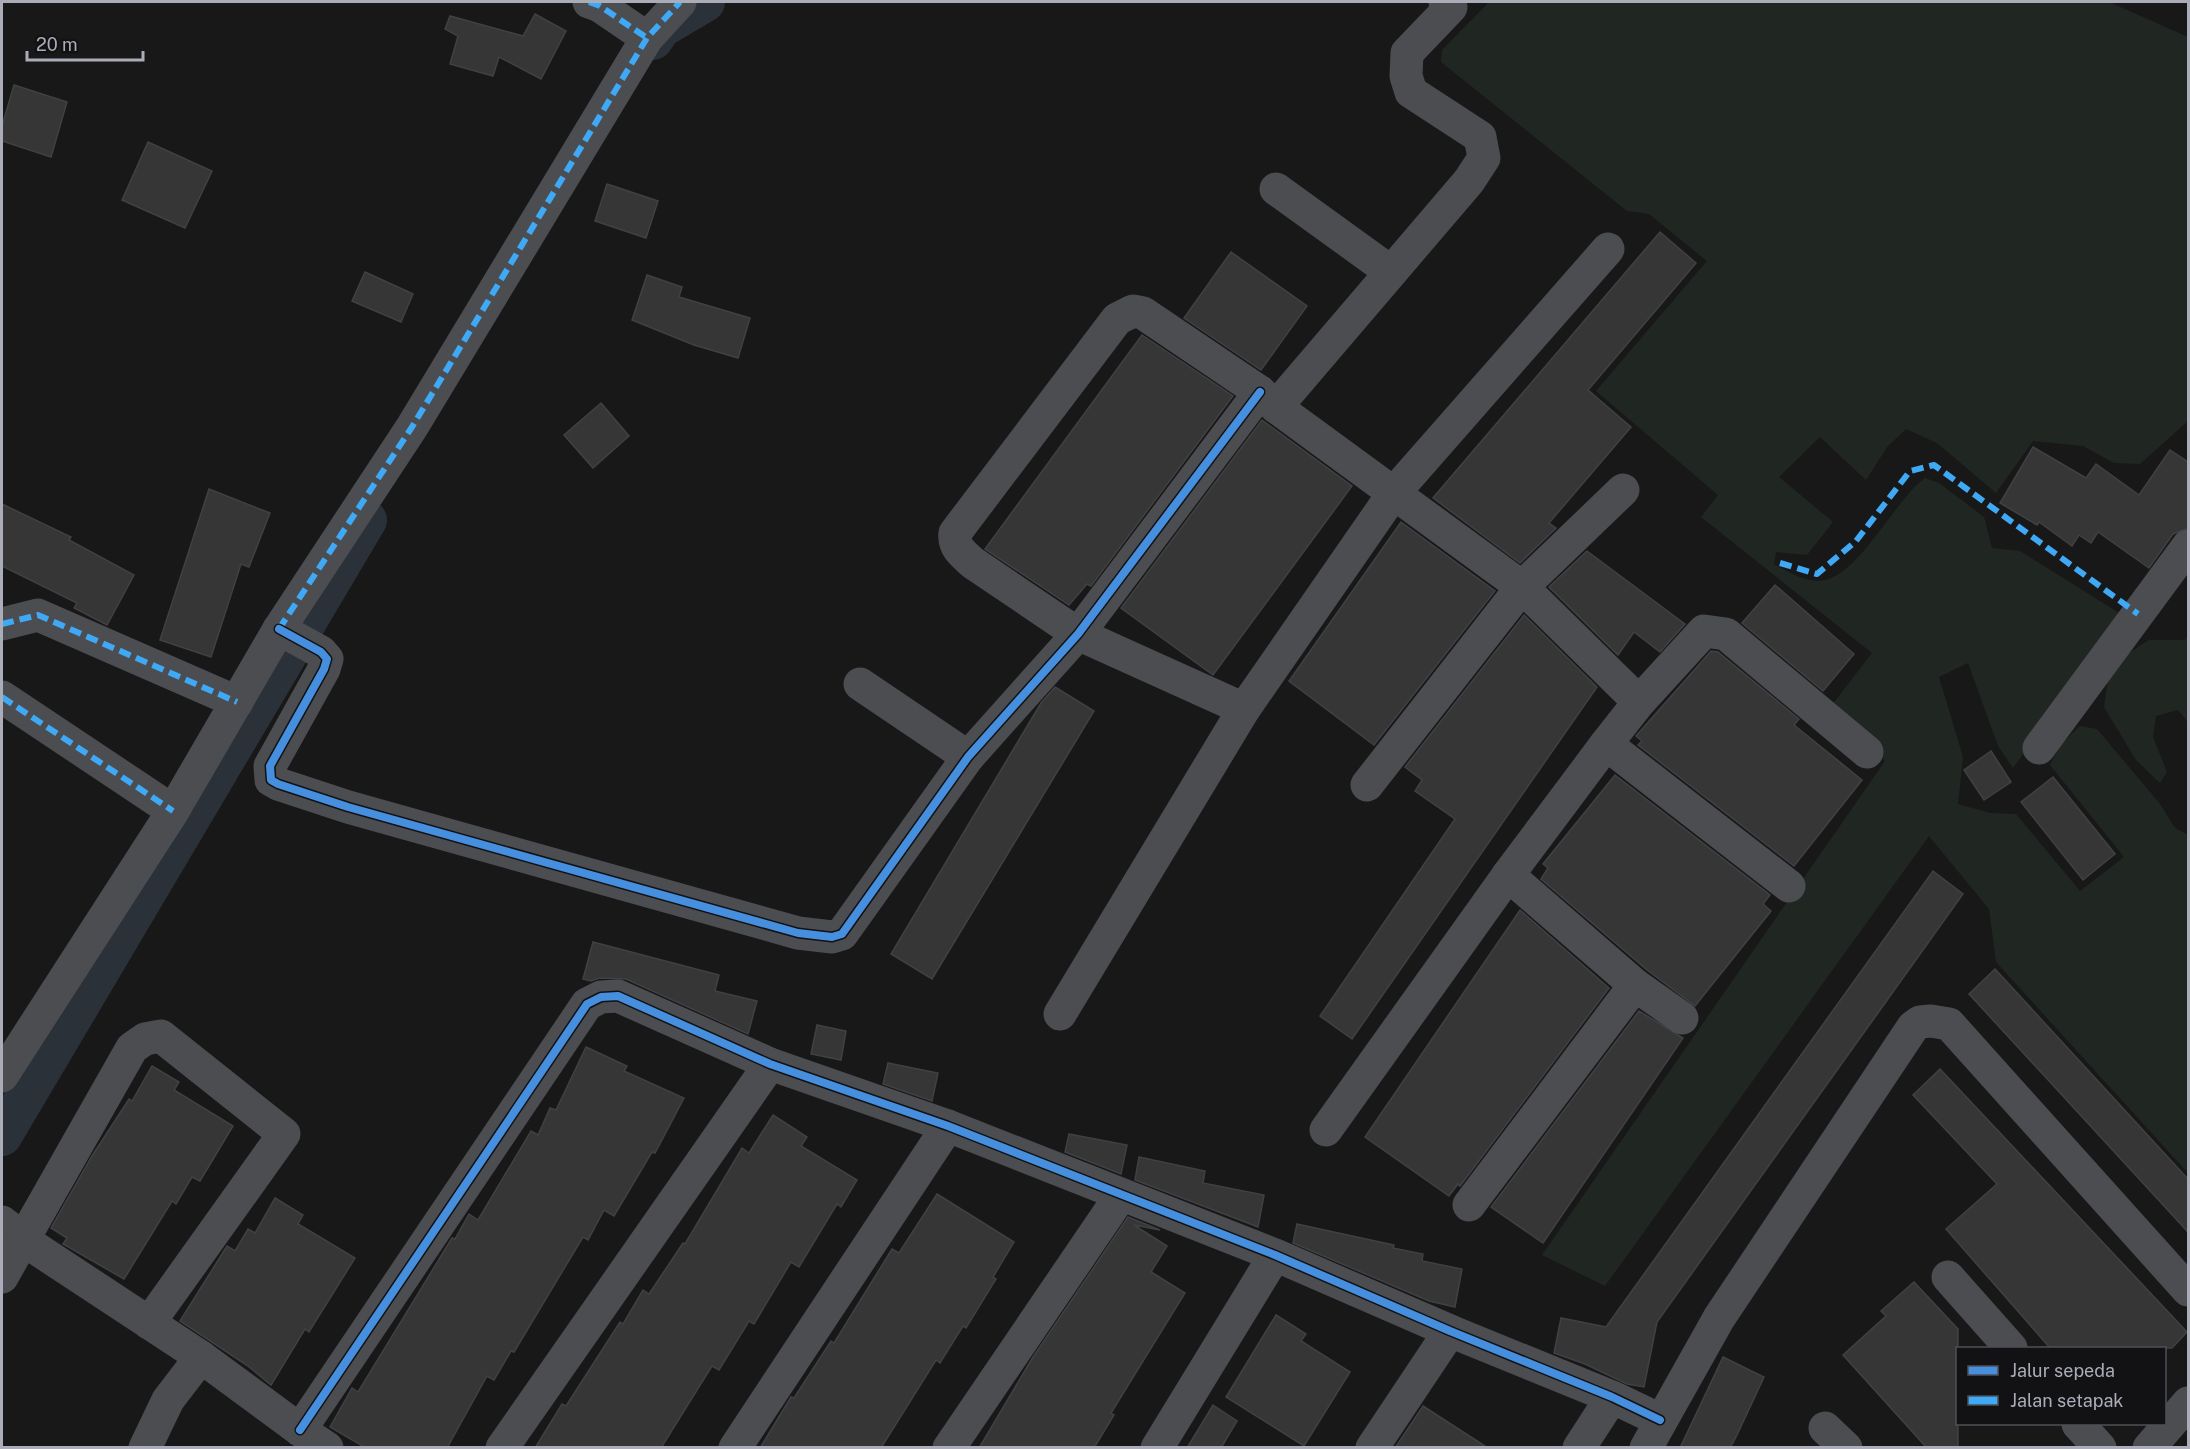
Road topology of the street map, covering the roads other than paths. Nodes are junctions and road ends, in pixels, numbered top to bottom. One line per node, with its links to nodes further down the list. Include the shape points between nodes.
1 (589, 2): 4 (street)
2 (680, 2): 4 (street)
3 (1451, 3): 7 (street, via 1407,53 1406,76 1411,92 1480,137 1484,158)
4 (646, 38): 14 (street)
5 (1276, 189): 7 (street)
6 (1608, 249): 10 (street)
7 (1391, 272): 8 (street)
8 (1268, 399): 10 (street); 15 (street); 15 (street, via 1143,314 1133,311 1117,319 962,524 954,541 965,556)
9 (1623, 490): 12 (street)
10 (1394, 494): 12 (street); 20 (street)
11 (2188, 546): 22 (street)
12 (1522, 587): 19 (street); 25 (street)
13 (2, 624): 18 (street, via 38,615)
14 (284, 632): 18 (street); 24 (street, via 327,658 270,766 271,780 278,784 360,811 820,937 842,934)
15 (1078, 634): 20 (street); 24 (street)
16 (860, 684): 24 (street)
17 (2, 697): 26 (street)
18 (237, 702): 26 (street)
19 (1640, 702): 21 (street); 23 (street, via 1704,631 1715,630 1726,634)
20 (1244, 709): 30 (street)
21 (1606, 744): 27 (street); 28 (street)
22 (2039, 748)
23 (1867, 752)
24 (968, 757)
25 (1367, 785)
26 (173, 811): 33 (street)
27 (1508, 875): 29 (street); 35 (street)
28 (1789, 886)
29 (1635, 985): 31 (street); 37 (street)
30 (1060, 1014)
31 (1682, 1018)
32 (770, 1064): 34 (street); 50 (street, via 618,996 601,997 586,1004); 54 (street)
33 (2, 1076)
34 (948, 1126): 36 (street); 55 (street)
35 (1326, 1130)
36 (1121, 1195): 39 (street); 56 (street)
37 (1469, 1205)
38 (11, 1229): 40 (street); 43 (street); 43 (street, via 132,1048 145,1039 161,1036 284,1134)
39 (1275, 1255): 44 (street); 57 (street)
40 (2, 1276)
41 (1948, 1277): 45 (street)
42 (2188, 1290): 51 (street, via 1949,1024 1920,1022 1719,1318)
43 (149, 1323): 46 (street)
44 (1450, 1331): 47 (street); 58 (street)
45 (2010, 1347)
46 (201, 1357): 50 (street); 52 (street, via 168,1400)
47 (1612, 1397): 51 (street); 59 (street)
48 (2188, 1403): 61 (street)
49 (2079, 1425): 60 (street)
50 (300, 1430): 53 (street)
51 (1653, 1434)
52 (145, 1448)
53 (327, 1448)
54 (502, 1448)
55 (735, 1448)
56 (949, 1448)
57 (1157, 1448)
58 (1372, 1448)
59 (1579, 1448)
60 (2100, 1448)
61 (2149, 1448)

